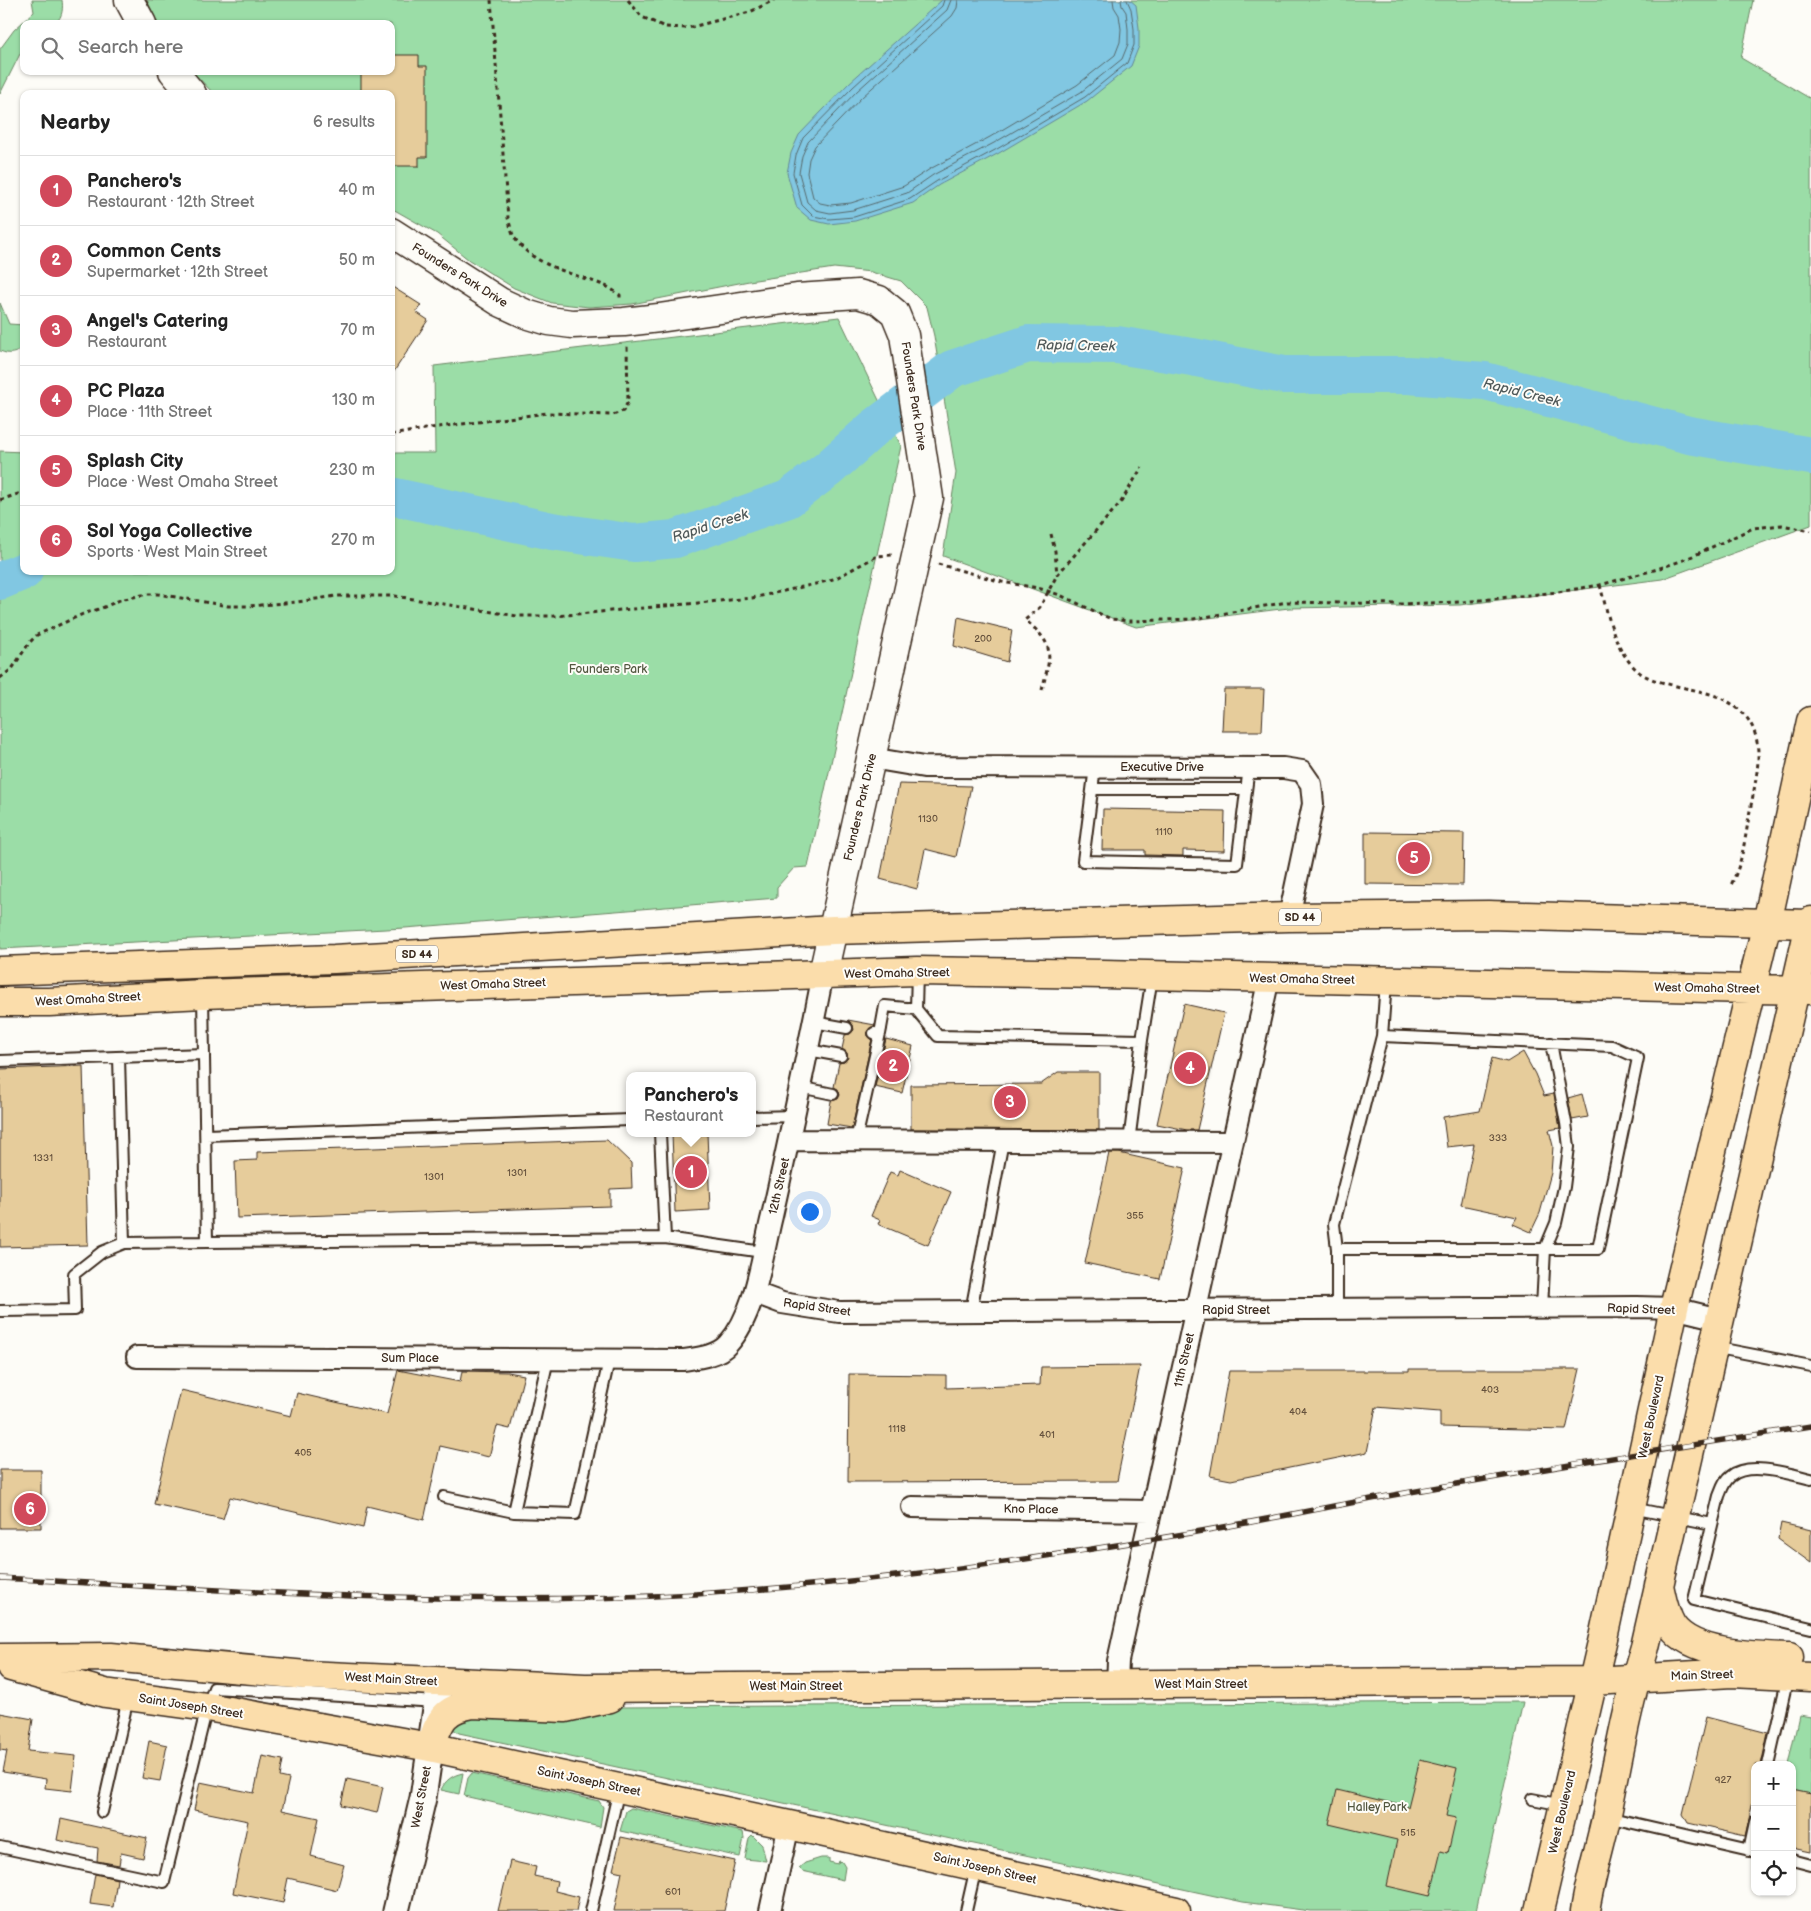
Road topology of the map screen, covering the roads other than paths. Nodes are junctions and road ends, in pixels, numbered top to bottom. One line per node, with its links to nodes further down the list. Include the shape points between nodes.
1 (129, 0): 2 (main road)
2 (140, 20)
3 (176, 75): 4 (main road)
4 (189, 90)
5 (395, 235): 7 (main road, Founders Park Drive, via 500,302 549,321 572,324 624,322 797,298 858,294 879,300 895,313 904,335 929,498)
6 (1811, 721): 13 (main road, West Boulevard)
7 (871, 758): 8 (street, Executive Drive, via 924,767); 15 (main road, Founders Park Drive)
8 (1095, 767): 9 (street, Executive Drive); 10 (lane)
9 (1249, 767): 11 (lane); 12 (street, Executive Drive, via 1302,772 1311,784 1313,804)
10 (1093, 789): 11 (lane); 11 (lane, via 1083,861 1237,864)
11 (1246, 789)
12 (1289, 917): 13 (main road, SD 44, via 1488,915); 15 (main road, SD 44)
13 (1766, 923): 14 (main road, SD 44); 22 (main road, West Boulevard)
14 (1811, 923): 23 (main road)
15 (833, 930): 17 (main road, SD 44, via 334,959); 18 (main road, Founders Park Drive)
16 (917, 971): 18 (main road, West Omaha Street); 19 (main road, West Omaha Street); 26 (lane)
17 (0, 972)
18 (823, 974): 24 (main road, West Omaha Street); 27 (street, 12th Street)
19 (1152, 975): 20 (main road, West Omaha Street); 30 (lane)
20 (1269, 978): 21 (main road, West Omaha Street); 48 (street, 11th Street)
21 (1386, 981): 22 (main road, West Omaha Street); 29 (lane)
22 (1751, 989): 23 (main road, West Omaha Street); 57 (main road, West Boulevard)
23 (1803, 990): 62 (main road)
24 (203, 994): 25 (main road, West Omaha Street); 33 (lane)
25 (0, 1002)
26 (916, 1009): 30 (lane, via 938,1036); 45 (lane, via 886,1006 877,1033)
27 (814, 1022): 28 (lane); 32 (street, 12th Street)
28 (846, 1028)
29 (1382, 1036): 31 (lane); 52 (lane, via 1334,1224)
30 (1142, 1040): 47 (lane)
31 (1551, 1043): 53 (lane, via 1569,1148 1556,1223); 53 (lane, via 1612,1046 1638,1058 1598,1249)
32 (808, 1050): 34 (lane); 37 (street, 12th Street)
33 (204, 1054): 35 (lane); 42 (lane)
34 (841, 1056)
35 (119, 1057): 36 (lane); 51 (lane)
36 (0, 1061)
37 (800, 1087): 38 (lane); 39 (street, 12th Street)
38 (833, 1094)
39 (794, 1116): 40 (lane); 44 (street, 12th Street)
40 (756, 1117)
41 (626, 1120): 42 (lane)
42 (206, 1135): 50 (lane)
43 (660, 1137): 49 (lane)
44 (789, 1140): 45 (street); 54 (street, 12th Street)
45 (856, 1140): 46 (street)
46 (1002, 1141): 47 (street); 61 (lane)
47 (1129, 1142): 48 (street)
48 (1233, 1142): 59 (street, 11th Street)
49 (665, 1238): 50 (lane); 54 (lane)
50 (207, 1242): 51 (lane)
51 (124, 1243): 60 (lane, via 102,1252 74,1274 75,1310)
52 (1337, 1249): 53 (lane); 58 (lane)
53 (1545, 1249): 56 (lane)
54 (763, 1252): 55 (street, 12th Street)
55 (755, 1293): 61 (street, Rapid Street, via 782,1303 839,1312); 67 (street, 12th Street, via 728,1346 708,1356)
56 (1542, 1308): 57 (street, Rapid Street); 58 (street, Rapid Street)
57 (1674, 1308): 62 (street, Rapid Street); 72 (main road, West Boulevard)
58 (1337, 1309): 59 (street, Rapid Street)
59 (1195, 1310): 61 (street, Rapid Street); 74 (street, 11th Street)
60 (0, 1311)
61 (972, 1311)
62 (1718, 1319): 63 (main road)
63 (1712, 1347): 68 (lane); 75 (main road)
64 (138, 1357): 65 (street, Sum Place)
65 (548, 1359): 66 (street, Sum Place); 73 (lane)
66 (608, 1360): 67 (street, Sum Place); 73 (lane, via 575,1514)
67 (683, 1360)
68 (1811, 1366)
69 (1811, 1479): 76 (lane, via 1757,1469 1731,1475 1719,1496)
70 (444, 1498): 73 (lane)
71 (912, 1507): 74 (street, Kno Place)
72 (1630, 1507): 75 (lane); 83 (main road, West Boulevard)
73 (514, 1512)
74 (1150, 1512): 84 (street, 11th Street, via 1118,1661)
75 (1674, 1516): 76 (lane); 77 (main road)
76 (1712, 1524): 78 (lane, via 1694,1600)
77 (1659, 1583): 81 (main road, via 1666,1615 1673,1627 1685,1637 1725,1653 1795,1657); 82 (main road)
78 (1811, 1628)
79 (0, 1658): 86 (main road, West Main Street, via 111,1657)
80 (0, 1664): 87 (main road, Saint Joseph Street, via 105,1693)
81 (1803, 1672): 82 (main road, Main Street); 91 (lane)
82 (1635, 1679): 83 (main road, Main Street); 96 (main road)
83 (1593, 1681): 84 (main road, West Main Street); 94 (main road, West Boulevard)
84 (1117, 1684): 85 (main road, West Main Street)
85 (632, 1688): 86 (main road, West Main Street, via 507,1685); 88 (main road, via 607,1699 565,1708)
86 (439, 1691): 88 (lane); 89 (lane, via 214,1688); 90 (street, West Street)
87 (129, 1696): 89 (main road, Saint Joseph Street); 95 (lane)
88 (473, 1704): 90 (main road, via 460,1706 444,1716)
89 (207, 1707): 90 (main road, Saint Joseph Street); 98 (lane, via 164,1882)
90 (430, 1747): 92 (main road, Saint Joseph Street); 104 (street, West Street, via 422,1798)
91 (1770, 1761)
92 (619, 1788): 97 (main road, Saint Joseph Street); 105 (lane)
93 (1532, 1799): 94 (lane)
94 (1564, 1806): 109 (main road, West Boulevard)
95 (102, 1812)
96 (1606, 1816): 99 (lane); 110 (main road)
97 (789, 1825): 102 (main road, Saint Joseph Street); 106 (street)
98 (0, 1847)
99 (1751, 1850)
100 (1796, 1861): 101 (lane)
101 (1811, 1865)
102 (976, 1866): 103 (main road, Saint Joseph Street); 107 (lane)
103 (1144, 1907): 108 (main road, Saint Joseph Street)
104 (396, 1911)
105 (591, 1911)
106 (770, 1911)
107 (966, 1911)
108 (1176, 1911)
109 (1539, 1911)
110 (1585, 1911)

